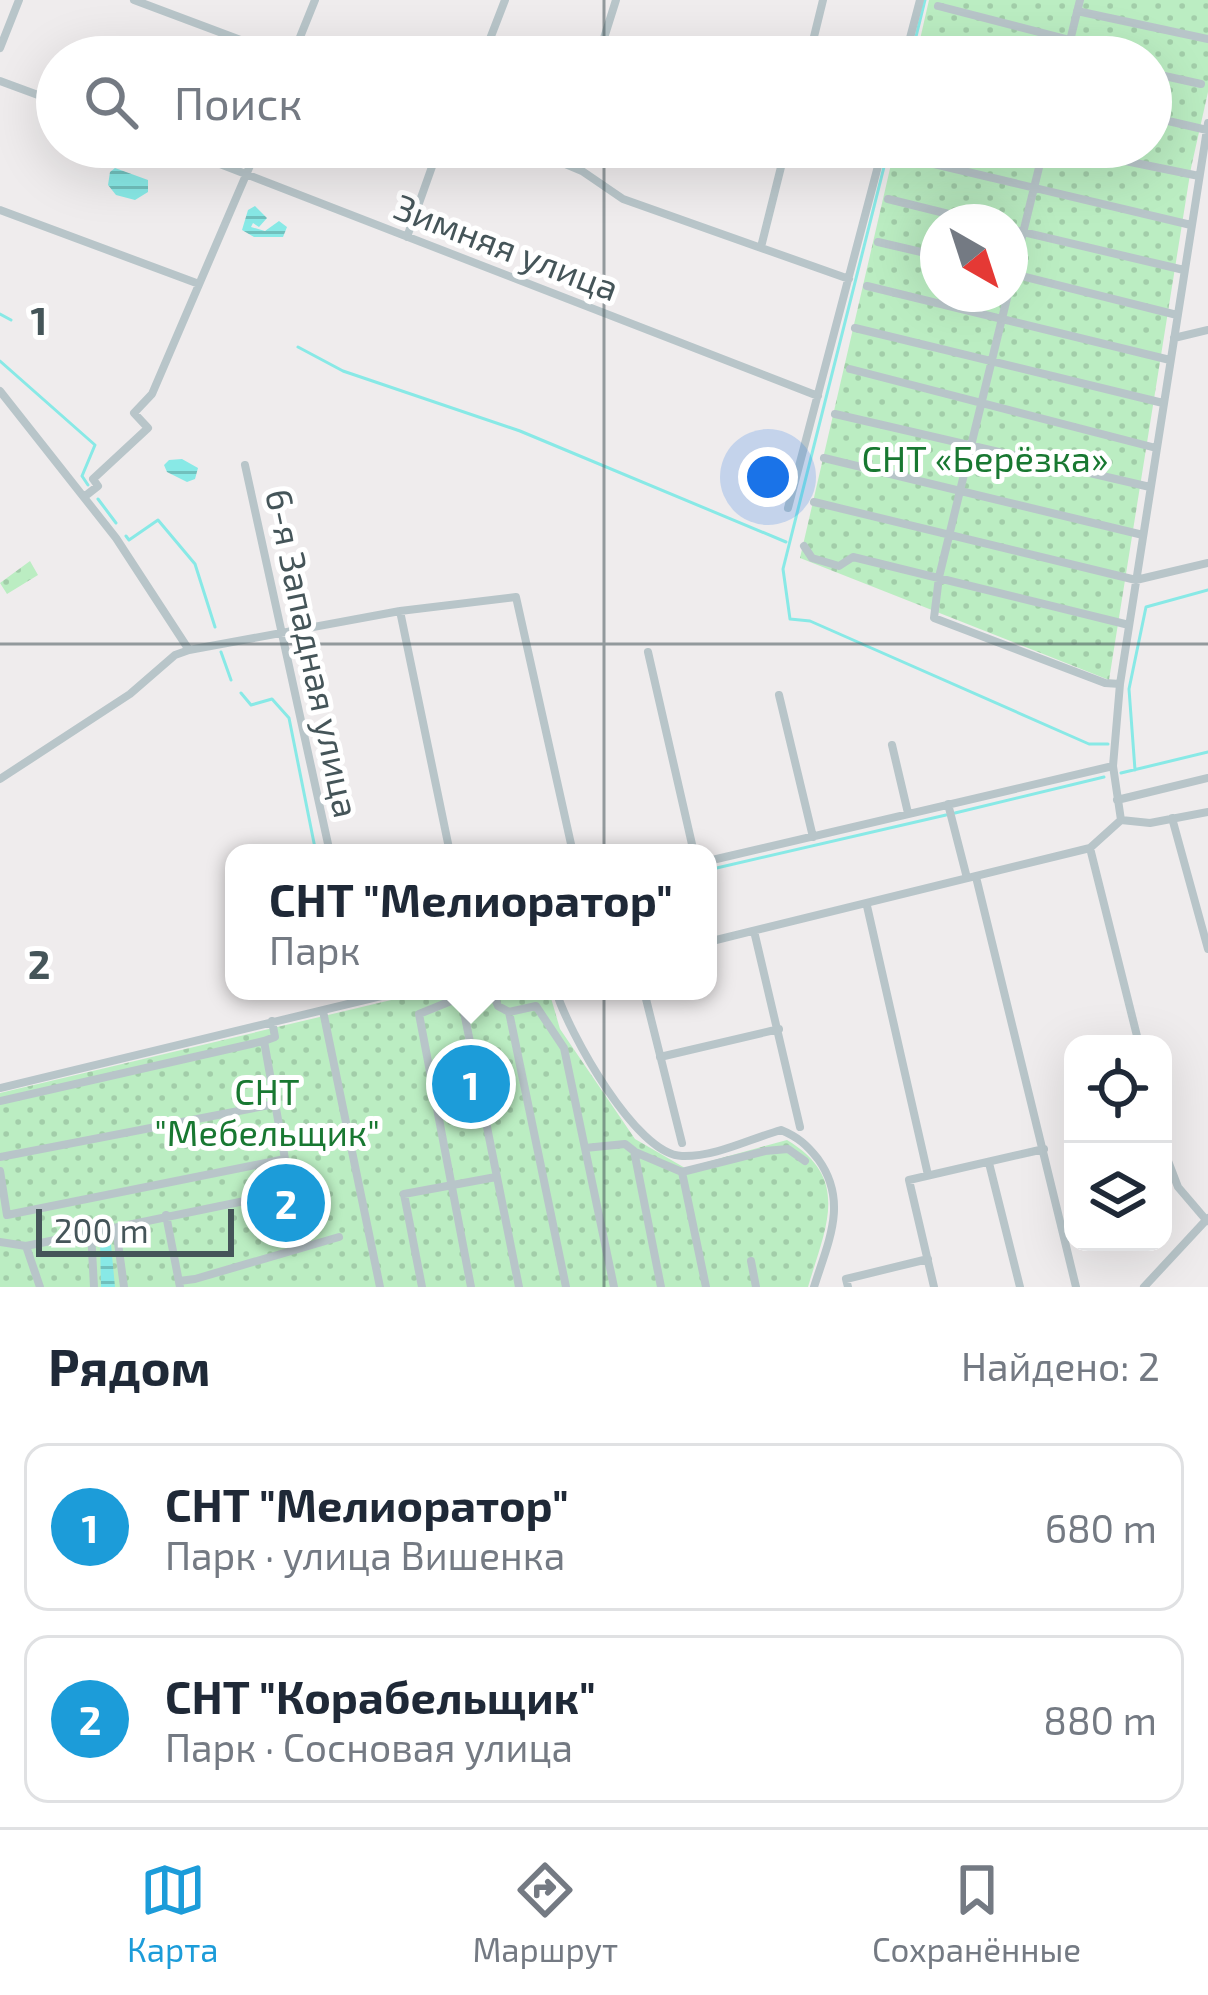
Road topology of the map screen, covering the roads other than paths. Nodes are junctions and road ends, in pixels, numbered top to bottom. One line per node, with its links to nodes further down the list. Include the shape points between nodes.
1 (19, 0): 20 (street)
2 (315, 0): 12 (street)
3 (505, 0): 13 (street)
4 (616, 0): 14 (street)
5 (823, 0): 15 (street)
6 (920, 0): 16 (street)
7 (1080, 0): 10 (street)
8 (139, 1): 11 (street)
9 (938, 7): 17 (street)
10 (1077, 11): 18 (street); 19 (street)
11 (233, 36)
12 (299, 36)
13 (491, 36)
14 (605, 36)
15 (814, 36)
16 (911, 36)
17 (1054, 36)
18 (1071, 36)
19 (1208, 39)
20 (0, 48)
21 (1172, 78): 23 (street)
22 (0, 81): 24 (street)
23 (1201, 84)
24 (36, 94)
25 (1172, 120): 26 (street)
26 (1208, 126): 27 (street)
27 (1206, 144): 38 (street)
28 (232, 168): 37 (street, Зимняя улица)
29 (250, 168): 37 (street)
30 (432, 168): 46 (street)
31 (574, 168): 48 (street, via 623,199)
32 (781, 168): 48 (street)
33 (878, 168): 52 (street)
34 (950, 168): 39 (street)
35 (1039, 168): 39 (street)
36 (1160, 168): 38 (street)
37 (248, 174): 46 (street, Зимняя улица); 53 (street)
38 (1199, 176): 44 (street)
39 (1034, 188): 43 (street); 44 (street)
40 (888, 200): 41 (street)
41 (920, 208)
42 (0, 210): 53 (street)
43 (1028, 212)
44 (1191, 225): 50 (street)
45 (1028, 233): 50 (street)
46 (407, 237): 65 (street, Зимняя улица)
47 (878, 242): 49 (street)
48 (761, 247): 52 (street)
49 (920, 252)
50 (1184, 270): 56 (street)
51 (1028, 278): 56 (street)
52 (850, 279): 65 (street)
53 (200, 284): 75 (street, via 152,394 134,413 148,428)
54 (867, 286): 57 (street)
55 (1004, 312): 57 (street)
56 (1177, 315): 60 (street)
57 (1002, 318): 61 (street); 62 (street)
58 (855, 328): 62 (street)
59 (1208, 330): 60 (street)
60 (1174, 338): 61 (street)
61 (1170, 359): 67 (street)
62 (992, 361): 66 (street); 67 (street)
63 (850, 369): 66 (street)
64 (0, 391): 75 (street)
65 (818, 396): 77 (street)
66 (983, 400): 69 (street); 70 (street)
67 (1163, 403): 70 (street)
68 (835, 414): 69 (street)
69 (971, 447): 73 (street); 74 (street)
70 (1156, 448): 73 (street)
71 (824, 458): 74 (street)
72 (245, 465): 86 (street, 6-я Западная улица)
73 (1150, 487): 79 (street)
74 (960, 491): 78 (street); 79 (street)
75 (84, 497): 87 (street)
76 (814, 502): 78 (street)
77 (788, 508)
78 (950, 534): 82 (street); 83 (street)
79 (1143, 535): 83 (street)
80 (804, 546): 82 (street, via 812,558 839,566 854,556)
81 (1208, 562): 83 (street)
82 (939, 577): 85 (street); 89 (street, via 934,618)
83 (1136, 580): 85 (street)
84 (400, 611): 86 (street); 103 (street); 104 (street, via 516,597)
85 (1129, 625): 89 (street)
86 (282, 632): 87 (street); 102 (street, 6-я Западная улица)
87 (189, 650): 94 (street)
88 (648, 652): 105 (street)
89 (1120, 684): 92 (street)
90 (779, 695): 101 (street)
91 (892, 745): 98 (street)
92 (1113, 766): 95 (street); 96 (street)
93 (1208, 778): 95 (street)
94 (0, 779)
95 (1117, 800): 100 (street)
96 (948, 803): 98 (street); 108 (street)
97 (1208, 812): 99 (street)
98 (908, 813): 101 (street)
99 (1172, 818): 100 (street); 112 (street)
100 (1121, 820): 106 (street)
101 (812, 837): 107 (street)
102 (328, 844)
103 (448, 844)
104 (571, 844)
105 (692, 844)
106 (1090, 848): 108 (street); 123 (street)
107 (717, 859)
108 (971, 877): 109 (street); 132 (street)
109 (867, 906): 110 (street); 140 (street)
110 (754, 931): 111 (street); 122 (street)
111 (717, 940)
112 (1208, 949)
113 (365, 1000): 119 (street)
114 (453, 1000): 142 (street, via 418,1014)
115 (462, 1000): 141 (street)
116 (496, 1000): 120 (street)
117 (559, 1000): 166 (street, via 632,1124 662,1150 704,1155 781,1130 807,1145 837,1198)
118 (646, 1000): 125 (street)
119 (323, 1010): 121 (street); 157 (street)
120 (509, 1012): 131 (street, via 536,1006 564,1048); 161 (street)
121 (272, 1022): 124 (street, via 275,1037); 126 (street)
122 (778, 1029): 125 (street); 129 (street)
123 (1137, 1035)
124 (263, 1041): 127 (street); 128 (street)
125 (660, 1058): 130 (street)
126 (0, 1088)
127 (0, 1101)
128 (274, 1104): 134 (street); 138 (street, via 285,1159 7,1215)
129 (800, 1127)
130 (682, 1143)
131 (585, 1148): 133 (street, via 625,1144); 162 (street)
132 (1044, 1149): 136 (street); 170 (street)
133 (634, 1151): 139 (street); 163 (street)
134 (0, 1157)
135 (805, 1161): 139 (street, via 788,1149 765,1150)
136 (989, 1162): 140 (street); 169 (street)
137 (1172, 1171): 145 (street)
138 (0, 1172)
139 (682, 1172): 164 (street)
140 (928, 1175): 151 (street, via 909,1180)
141 (496, 1177): 142 (street); 160 (street)
142 (448, 1183): 158 (street, via 404,1193); 159 (street)
143 (322, 1185): 144 (street)
144 (166, 1215): 146 (street); 153 (street)
145 (1207, 1220): 171 (street)
146 (116, 1228): 147 (street); 156 (street)
147 (91, 1232): 150 (street); 155 (street)
148 (338, 1237): 153 (street)
149 (0, 1243): 150 (street)
150 (26, 1246): 154 (street)
151 (928, 1259): 167 (street, via 846,1279); 168 (street)
152 (751, 1261): 165 (street)
153 (180, 1284)
154 (40, 1287)
155 (94, 1287)
156 (124, 1287)
157 (380, 1287)
158 (422, 1287)
159 (471, 1287)
160 (519, 1287)
161 (566, 1287)
162 (614, 1287)
163 (661, 1287)
164 (706, 1287)
165 (757, 1287)
166 (814, 1287)
167 (848, 1287)
168 (934, 1287)
169 (1020, 1287)
170 (1076, 1287)
171 (1144, 1287)

